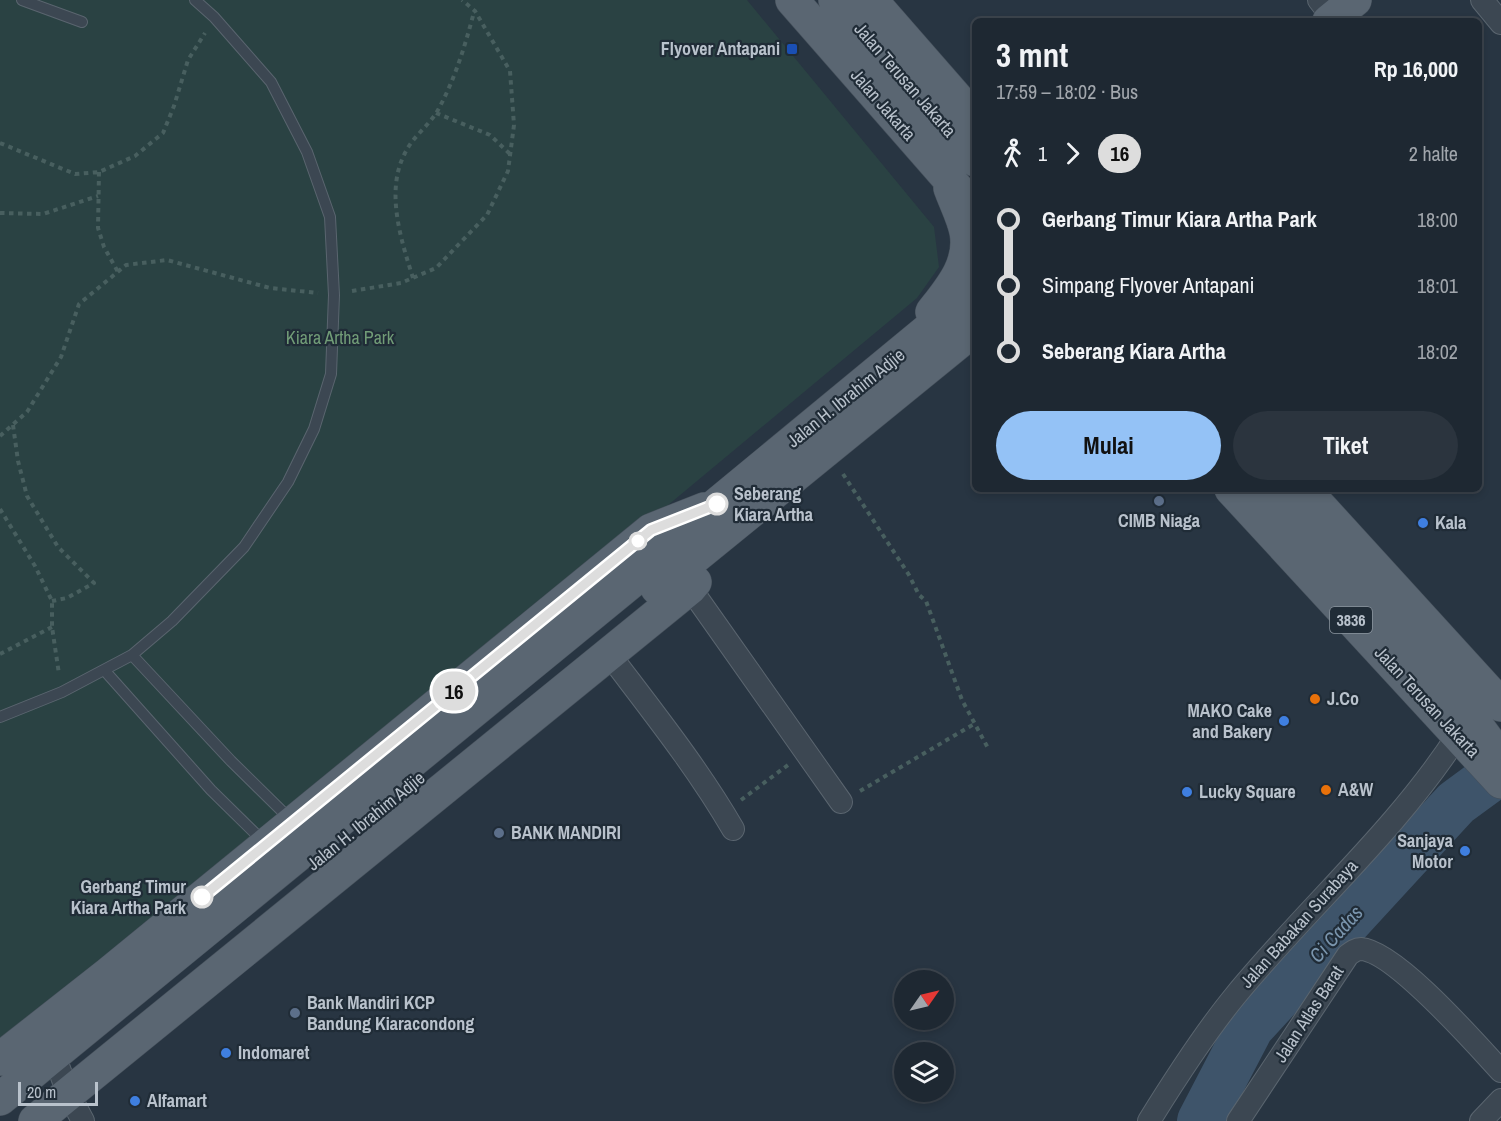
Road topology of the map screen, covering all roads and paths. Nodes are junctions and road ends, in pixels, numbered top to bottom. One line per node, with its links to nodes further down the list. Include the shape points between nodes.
1 (22, 0): 10 (lane)
2 (195, 0): 9 (lane)
3 (462, 0): 8 (path)
4 (792, 0): 18 (main road, Jalan Jakarta)
5 (835, 0): 16 (main road, Jalan Terusan Jakarta)
6 (871, 0): 13 (main road)
7 (1482, 0): 11 (street)
8 (475, 11): 12 (path, via 457,70); 15 (path, via 510,72 514,125)
9 (214, 17): 17 (path, via 188,60 163,133 135,156); 25 (lane, via 271,82 307,152 330,217)
10 (82, 22)
11 (1501, 23)
12 (436, 113): 15 (path, via 490,135); 23 (path, via 403,155 396,183 402,241)
13 (972, 116)
14 (0, 143): 17 (path, via 75,174)
15 (510, 154): 23 (path, via 508,171 487,215 436,268)
16 (972, 157)
17 (99, 172): 19 (path)
18 (961, 176): 20 (main road, Jalan Jakarta); 28 (main road, via 966,253)
19 (98, 196): 21 (path, via 43,213); 22 (path, via 98,228)
20 (972, 202)
21 (0, 213)
22 (118, 272): 25 (path, via 126,265 167,260 270,288); 29 (path, via 80,304 61,357 27,412)
23 (413, 278): 25 (path)
24 (972, 294): 28 (main road, Jalan H. Ibrahim Adjie)
25 (334, 295): 42 (lane, via 330,374 314,429 288,482 244,547 172,621)
26 (972, 331): 28 (main road, Jalan H. Ibrahim Adjie)
27 (972, 349): 28 (main road)
28 (912, 363): 31 (main road, Jalan H. Ibrahim Adjie); 36 (main road, Jalan H. Ibrahim Adjie)
29 (13, 424): 30 (path); 38 (path, via 27,496 58,547 94,583 67,598)
30 (0, 436)
31 (828, 450): 36 (main road, Jalan H. Ibrahim Adjie); 46 (path, via 926,601)
32 (1234, 492): 47 (main road, Jalan Terusan Jakarta / 3836)
33 (1272, 492): 47 (main road, Jalan Terusan Jakarta)
34 (1306, 492): 47 (main road, Jalan Terusan Jakarta / 3836)
35 (0, 509): 38 (path)
36 (726, 515): 37 (main road, Jalan H. Ibrahim Adjie); 53 (main road, Jalan H. Ibrahim Adjie, via 669,551); 55 (main road, Jalan H. Ibrahim Adjie)
37 (690, 588): 41 (main road, Jalan H. Ibrahim Adjie); 49 (street)
38 (52, 601): 39 (path)
39 (52, 627): 40 (path); 44 (path)
40 (0, 654)
41 (609, 654): 52 (street); 55 (main road, Jalan H. Ibrahim Adjie)
42 (132, 655): 43 (lane); 53 (lane)
43 (105, 671): 44 (lane); 54 (lane)
44 (62, 692): 45 (lane)
45 (0, 717)
46 (974, 724): 48 (path); 51 (path)
47 (1488, 734): 50 (main road, Jalan Terusan Jakarta / 3836); 63 (street, Jalan Babakan Surabaya, via 1436,770 1234,997)
48 (989, 750)
49 (806, 751): 51 (street); 52 (path)
50 (1501, 782)
51 (841, 801)
52 (728, 821)
53 (305, 837): 54 (main road, Jalan H. Ibrahim Adjie)
54 (278, 859): 56 (main road, Jalan H. Ibrahim Adjie); 58 (main road, Jalan H. Ibrahim Adjie)
55 (139, 1019): 58 (main road, Jalan H. Ibrahim Adjie)
56 (0, 1059)
57 (1501, 1071): 64 (street, Jalan Atlas Barat, via 1406,975 1387,960 1361,949 1348,955)
58 (66, 1084): 59 (main road, Jalan H. Ibrahim Adjie); 61 (main road, Jalan H. Ibrahim Adjie); 62 (main road, Jalan H. Ibrahim Adjie)
59 (0, 1099)
60 (1501, 1100): 65 (street)
61 (0, 1119)
62 (35, 1121)
63 (1149, 1121)
64 (1238, 1121)
65 (1480, 1121)

